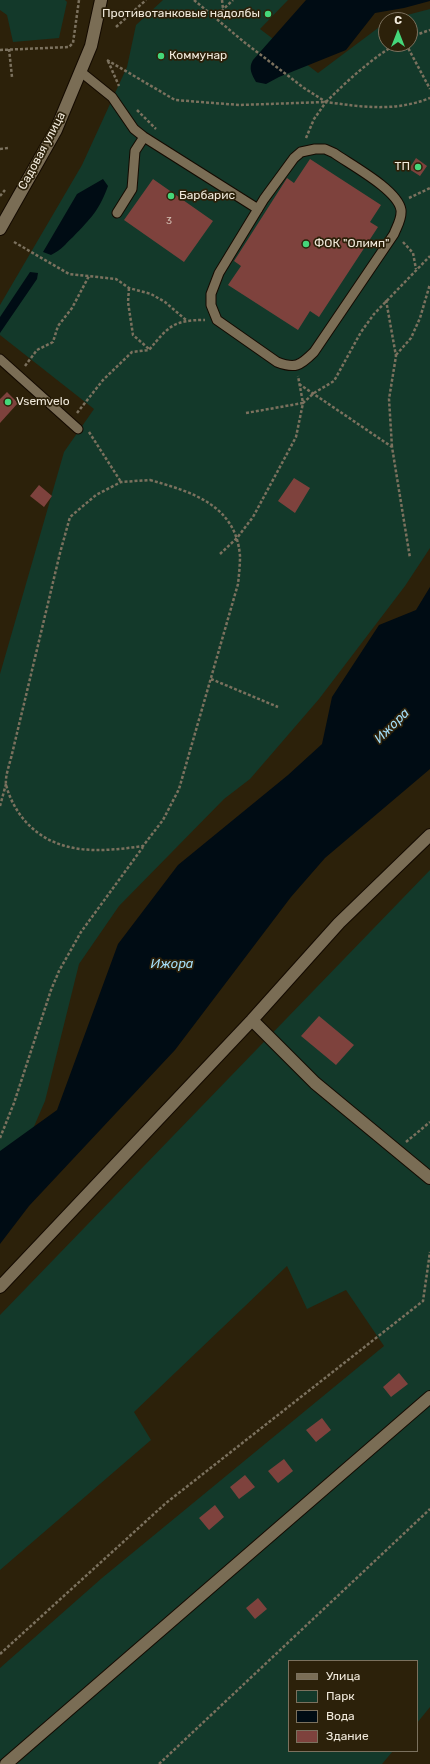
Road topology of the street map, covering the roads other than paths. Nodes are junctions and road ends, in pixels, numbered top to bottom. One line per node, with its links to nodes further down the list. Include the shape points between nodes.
1 (101, 0): 2 (street, Садовая улица, via 91,46)
2 (81, 72): 3 (lane, via 112,97 134,129); 6 (street, Садовая улица, via 56,130)
3 (144, 137): 4 (lane); 5 (lane, via 135,151 132,189)
4 (258, 209): 4 (lane, via 294,158 301,152 325,149 394,195 401,210 394,234 314,352 296,366 277,362 217,320 211,305 211,294 219,272)
5 (117, 213)
6 (0, 229)
7 (0, 359): 8 (lane)
8 (78, 429)
9 (430, 835): 10 (street, via 339,923)
10 (252, 1020): 11 (street, via 315,1083); 12 (street)
11 (430, 1178)
12 (0, 1287)
13 (430, 1397): 14 (street)
14 (6, 1764)

